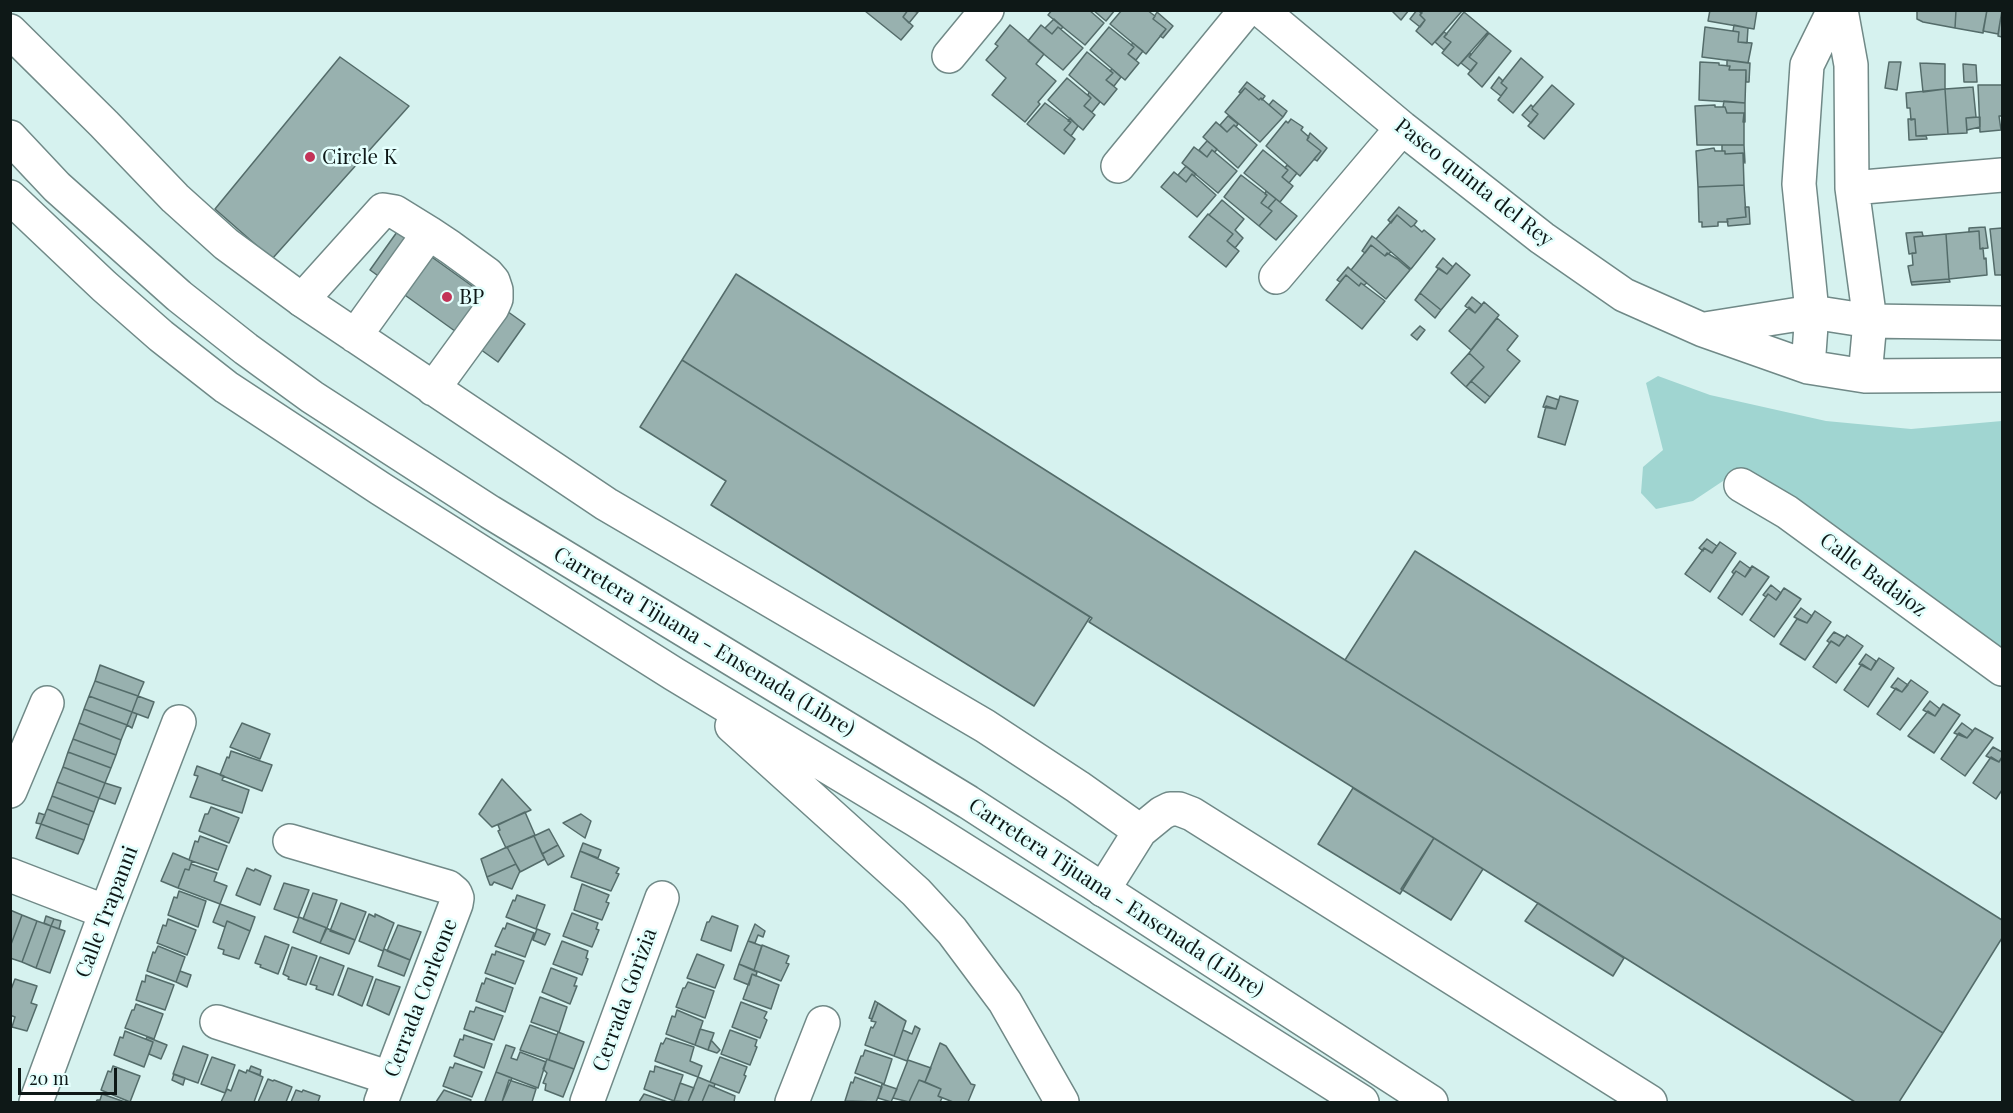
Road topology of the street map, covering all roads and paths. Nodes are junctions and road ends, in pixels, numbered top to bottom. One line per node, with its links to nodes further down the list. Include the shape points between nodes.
1 (987, 10): 7 (main road)
2 (1246, 10): 10 (main road)
3 (1261, 10): 8 (main road, Paseo quinta del Rey)
4 (1834, 10): 17 (main road, via 1807,65 1799,184)
5 (1841, 10): 12 (main road, via 1851,65)
6 (10, 31): 16 (main road, via 175,198 226,244)
7 (949, 56)
8 (1402, 128): 15 (main road); 20 (main road, Paseo quinta del Rey, via 1542,238 1624,295)
9 (10, 137): 35 (main road, Carretera Tijuana - Ensenada (Libre), via 57,187 170,288 312,397 490,512 968,802)
10 (1118, 166)
11 (2002, 175): 12 (main road)
12 (1852, 188): 18 (main road)
13 (10, 197): 28 (main road, Carretera Tijuana - Ensenada (Libre), via 104,286 226,387)
14 (429, 233): 16 (main road, via 395,212 383,210); 21 (main road); 25 (main road, via 487,274 496,290 492,308)
15 (1276, 278)
16 (302, 300): 21 (main road)
17 (1812, 312): 18 (main road); 20 (main road); 22 (main road)
18 (1870, 321): 19 (main road); 24 (main road)
19 (2002, 323)
20 (1703, 330): 22 (main road, Paseo quinta del Rey)
21 (355, 336): 25 (main road)
22 (1808, 367): 24 (main road, Paseo quinta del Rey)
23 (2002, 375): 24 (main road, Paseo quinta del Rey)
24 (1865, 376)
25 (433, 389): 32 (main road, via 606,504 985,726)
26 (1741, 485): 27 (main road, Calle Badajoz, via 1787,512)
27 (2002, 669)
28 (674, 674): 45 (main road, via 915,892 952,931 1005,1002); 46 (main road, Carretera Tijuana - Ensenada (Libre), via 916,820)
29 (47, 703): 31 (main road)
30 (179, 722): 37 (main road, Calle Trapanni)
31 (10, 791)
32 (1140, 831): 35 (main road); 48 (main road, via 1170,809 1192,814)
33 (290, 840): 40 (main road, Cerrada Corleone, via 448,887 455,893 456,904)
34 (10, 875): 37 (main road)
35 (1103, 890): 47 (main road, Carretera Tijuana - Ensenada (Libre))
36 (662, 898): 43 (main road, Cerrada Gorizia)
37 (106, 912): 42 (main road, Calle Trapanni)
38 (217, 1022): 40 (main road)
39 (823, 1023): 44 (main road)
40 (386, 1090)
41 (10, 1091): 42 (main road)
42 (36, 1102)
43 (587, 1102)
44 (792, 1102)
45 (1062, 1102)
46 (1362, 1102)
47 (1431, 1102)
48 (1650, 1102)

